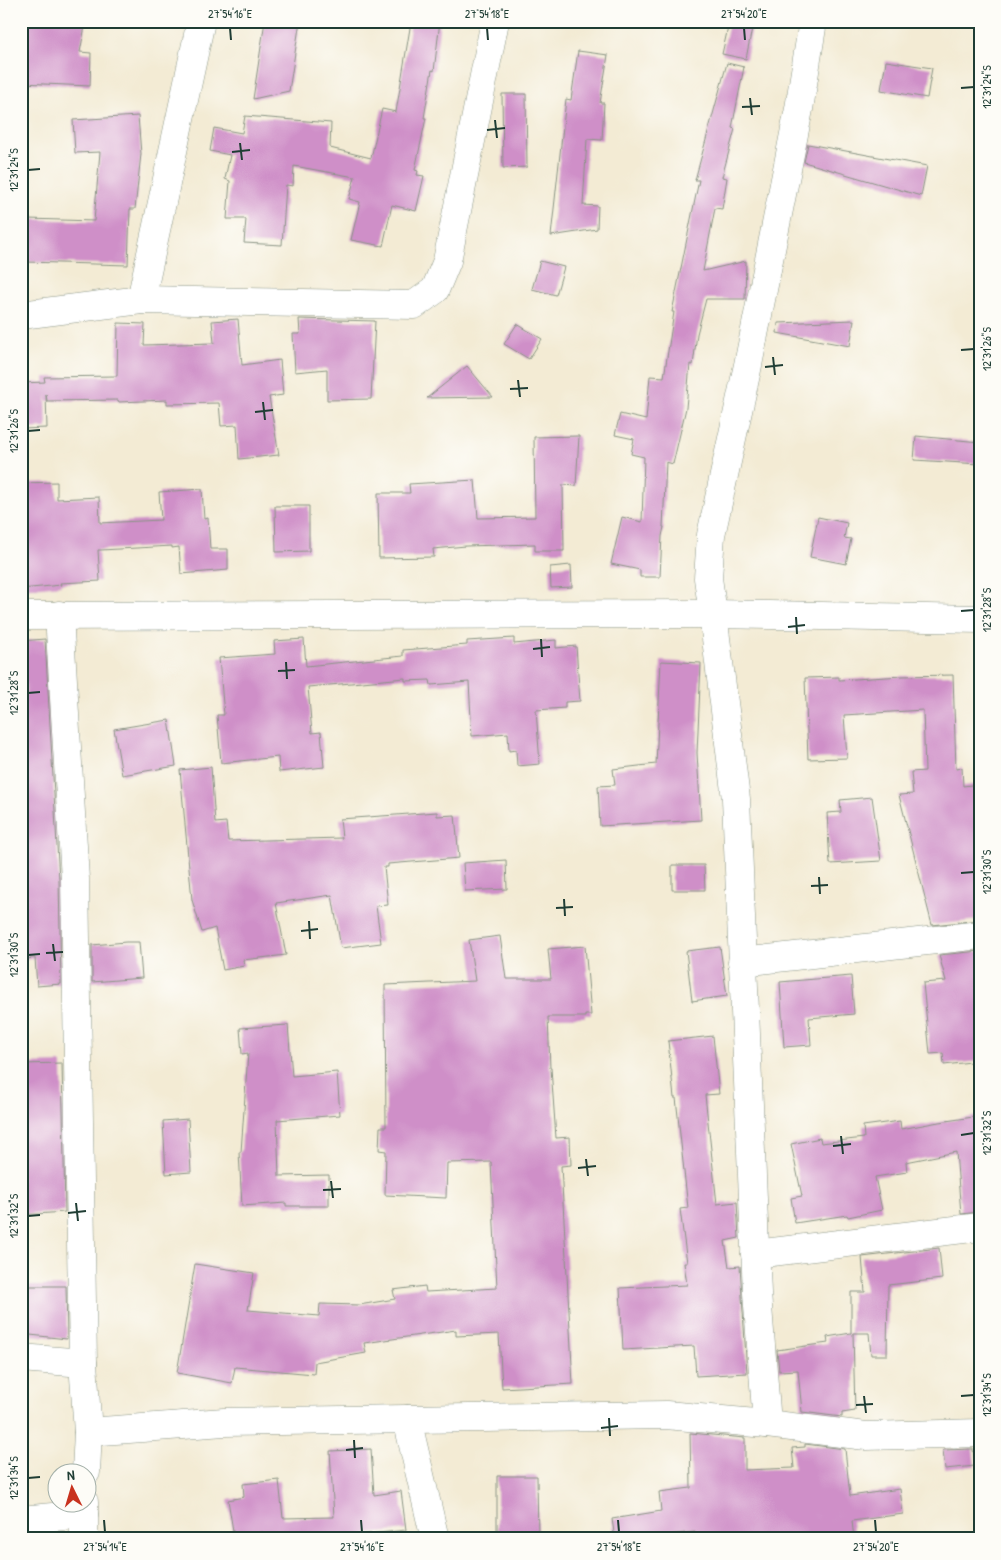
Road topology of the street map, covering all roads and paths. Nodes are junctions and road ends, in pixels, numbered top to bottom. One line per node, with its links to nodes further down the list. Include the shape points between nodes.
1 (201, 21): 4 (street)
2 (495, 21): 4 (street, via 447,261 435,290 414,305)
3 (813, 21): 6 (street, via 794,137 711,535 708,578)
4 (141, 300): 5 (street)
5 (21, 315)
6 (714, 614): 7 (street); 9 (street); 11 (street, via 736,799)
7 (58, 615): 8 (street); 15 (street, via 75,879)
8 (21, 616)
9 (980, 619)
10 (980, 935): 11 (street)
11 (742, 962): 13 (street)
12 (980, 1227): 13 (street)
13 (755, 1254): 17 (street)
14 (21, 1358): 15 (street)
15 (83, 1363): 18 (street)
16 (407, 1419): 17 (street, via 666,1415); 18 (street, via 224,1422); 23 (street)
17 (767, 1424): 19 (street, via 866,1436)
18 (88, 1432): 20 (street)
19 (980, 1433)
20 (86, 1462)
21 (84, 1518): 22 (street)
22 (21, 1520)
23 (435, 1539)

